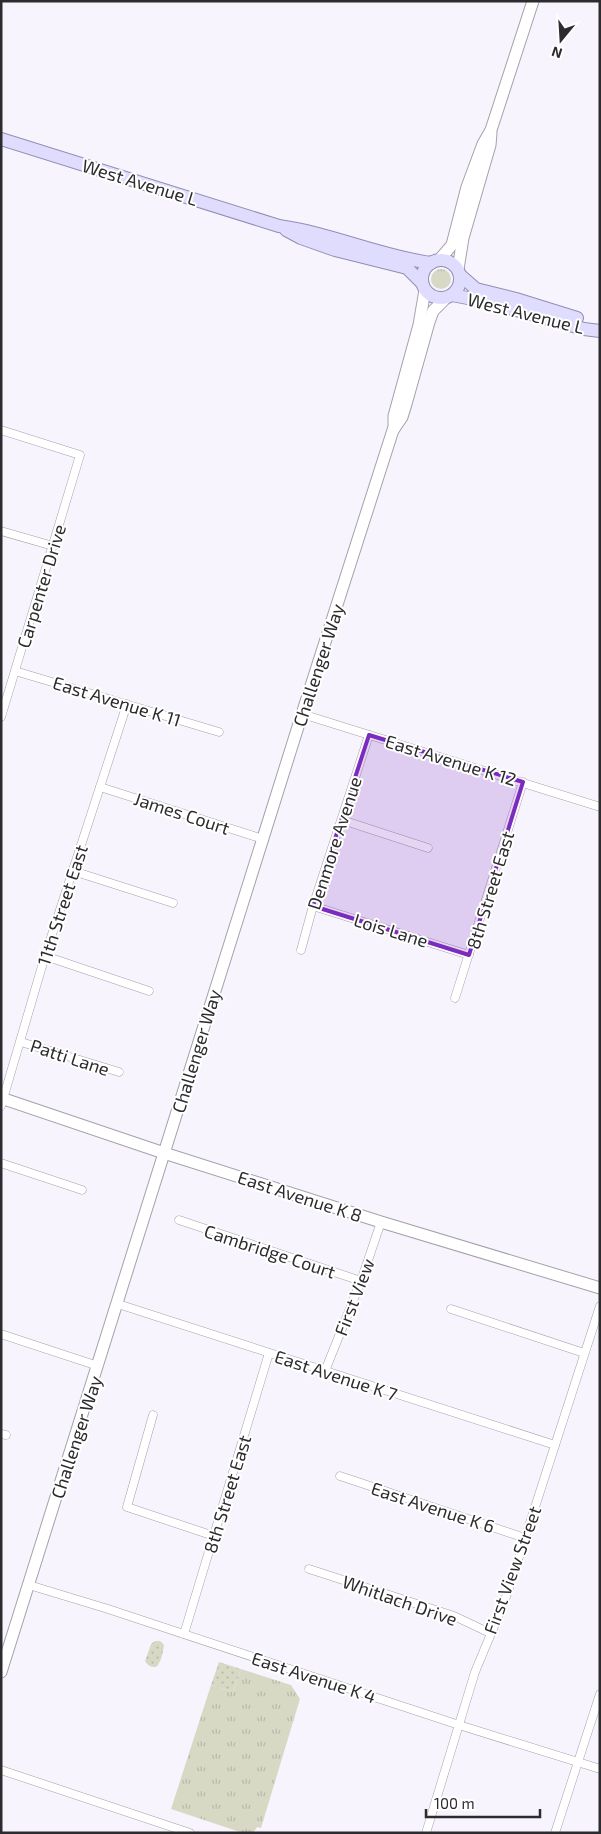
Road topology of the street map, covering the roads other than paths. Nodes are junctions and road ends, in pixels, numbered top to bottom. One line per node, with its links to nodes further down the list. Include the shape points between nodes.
1 (533, 1): 2 (main road)
2 (491, 130): 5 (main road, via 467,187 452,245); 6 (main road, via 490,146 463,238)
3 (1, 139): 4 (main road, West Avenue L)
4 (279, 226): 5 (main road, West Avenue L, via 304,229 395,256); 7 (main road, West Avenue L, via 335,250 407,268)
5 (435, 261): 6 (main road, via 450,262); 7 (main road, via 424,272)
6 (459, 272): 8 (main road, via 459,287); 9 (main road, West Avenue L, via 476,289 548,308)
7 (424, 286): 8 (main road, via 434,297); 11 (main road, Challenger Way, via 419,325 394,416)
8 (449, 297): 9 (main road, West Avenue L, via 488,302 584,329); 11 (main road, Challenger Way, via 432,313 402,418)
9 (600, 329)
10 (1, 430): 13 (street, Carpenter Drive, via 80,455)
11 (394, 430): 16 (main road, Challenger Way)
12 (1, 530): 13 (street)
13 (53, 546): 14 (street, Carpenter Drive)
14 (15, 671): 15 (street, East Avenue K 11); 17 (street, Carpenter Drive)
15 (127, 704): 18 (street, East Avenue K 11); 21 (street, 11th Street East)
16 (302, 714): 19 (street, East Avenue K 12); 24 (main road, Challenger Way)
17 (1, 717)
18 (219, 732)
19 (369, 735): 20 (street, East Avenue K 12); 23 (street, Denmore Avenue)
20 (524, 782): 22 (street, East Avenue K 12); 30 (street, 8th Street East)
21 (100, 787): 24 (street, James Court); 26 (street, 11th Street East)
22 (600, 807)
23 (342, 820): 25 (street); 28 (street, Denmore Avenue)
24 (263, 839): 37 (main road, Challenger Way)
25 (428, 848)
26 (73, 871): 27 (street); 31 (street, 11th Street East)
27 (174, 903)
28 (313, 906): 29 (street, Denmore Avenue); 30 (street, Lois Lane)
29 (300, 950)
30 (469, 955): 33 (street, 8th Street East)
31 (45, 956): 32 (street); 34 (street, 11th Street East)
32 (148, 991)
33 (455, 998)
34 (21, 1042): 35 (street, Patti Lane); 36 (street, 11th Street East)
35 (118, 1072)
36 (2, 1101): 37 (main road, East Avenue K 8)
37 (164, 1153): 41 (main road, East Avenue K 8); 44 (main road, Challenger Way)
38 (1, 1163): 39 (street)
39 (82, 1190)
40 (179, 1220): 42 (street, Cambridge Court)
41 (381, 1222): 42 (street, First View); 43 (main road, East Avenue K 8)
42 (361, 1281): 51 (street, First View)
43 (600, 1288)
44 (118, 1304): 48 (street, East Avenue K 7); 50 (main road, Challenger Way)
45 (600, 1306): 49 (street, First View Street)
46 (450, 1308): 49 (street)
47 (1, 1334): 50 (street)
48 (269, 1353): 51 (street, East Avenue K 7); 55 (street, 8th Street East)
49 (584, 1354): 53 (street, First View Street)
50 (98, 1366): 58 (main road, Challenger Way)
51 (324, 1371): 53 (street, East Avenue K 7)
52 (153, 1415): 55 (street, via 128,1507)
53 (555, 1445): 56 (street, First View Street)
54 (340, 1476): 56 (street, East Avenue K 6)
55 (214, 1536): 60 (street, 8th Street East)
56 (526, 1538): 59 (street, First View Street)
57 (309, 1569): 59 (street, Whitlach Drive, via 454,1616)
58 (29, 1585): 60 (street, East Avenue K 4); 61 (main road, Challenger Way)
59 (490, 1633): 63 (street, First View Street)
60 (184, 1634): 63 (street, East Avenue K 4)
61 (1, 1672)
62 (600, 1694): 64 (street)
63 (459, 1725): 64 (street, East Avenue K 4); 68 (street, First View Street)
64 (578, 1762): 65 (street, East Avenue K 4); 69 (street)
65 (600, 1769)
66 (1, 1770): 67 (street)
67 (190, 1833)
68 (426, 1833)
69 (555, 1833)

